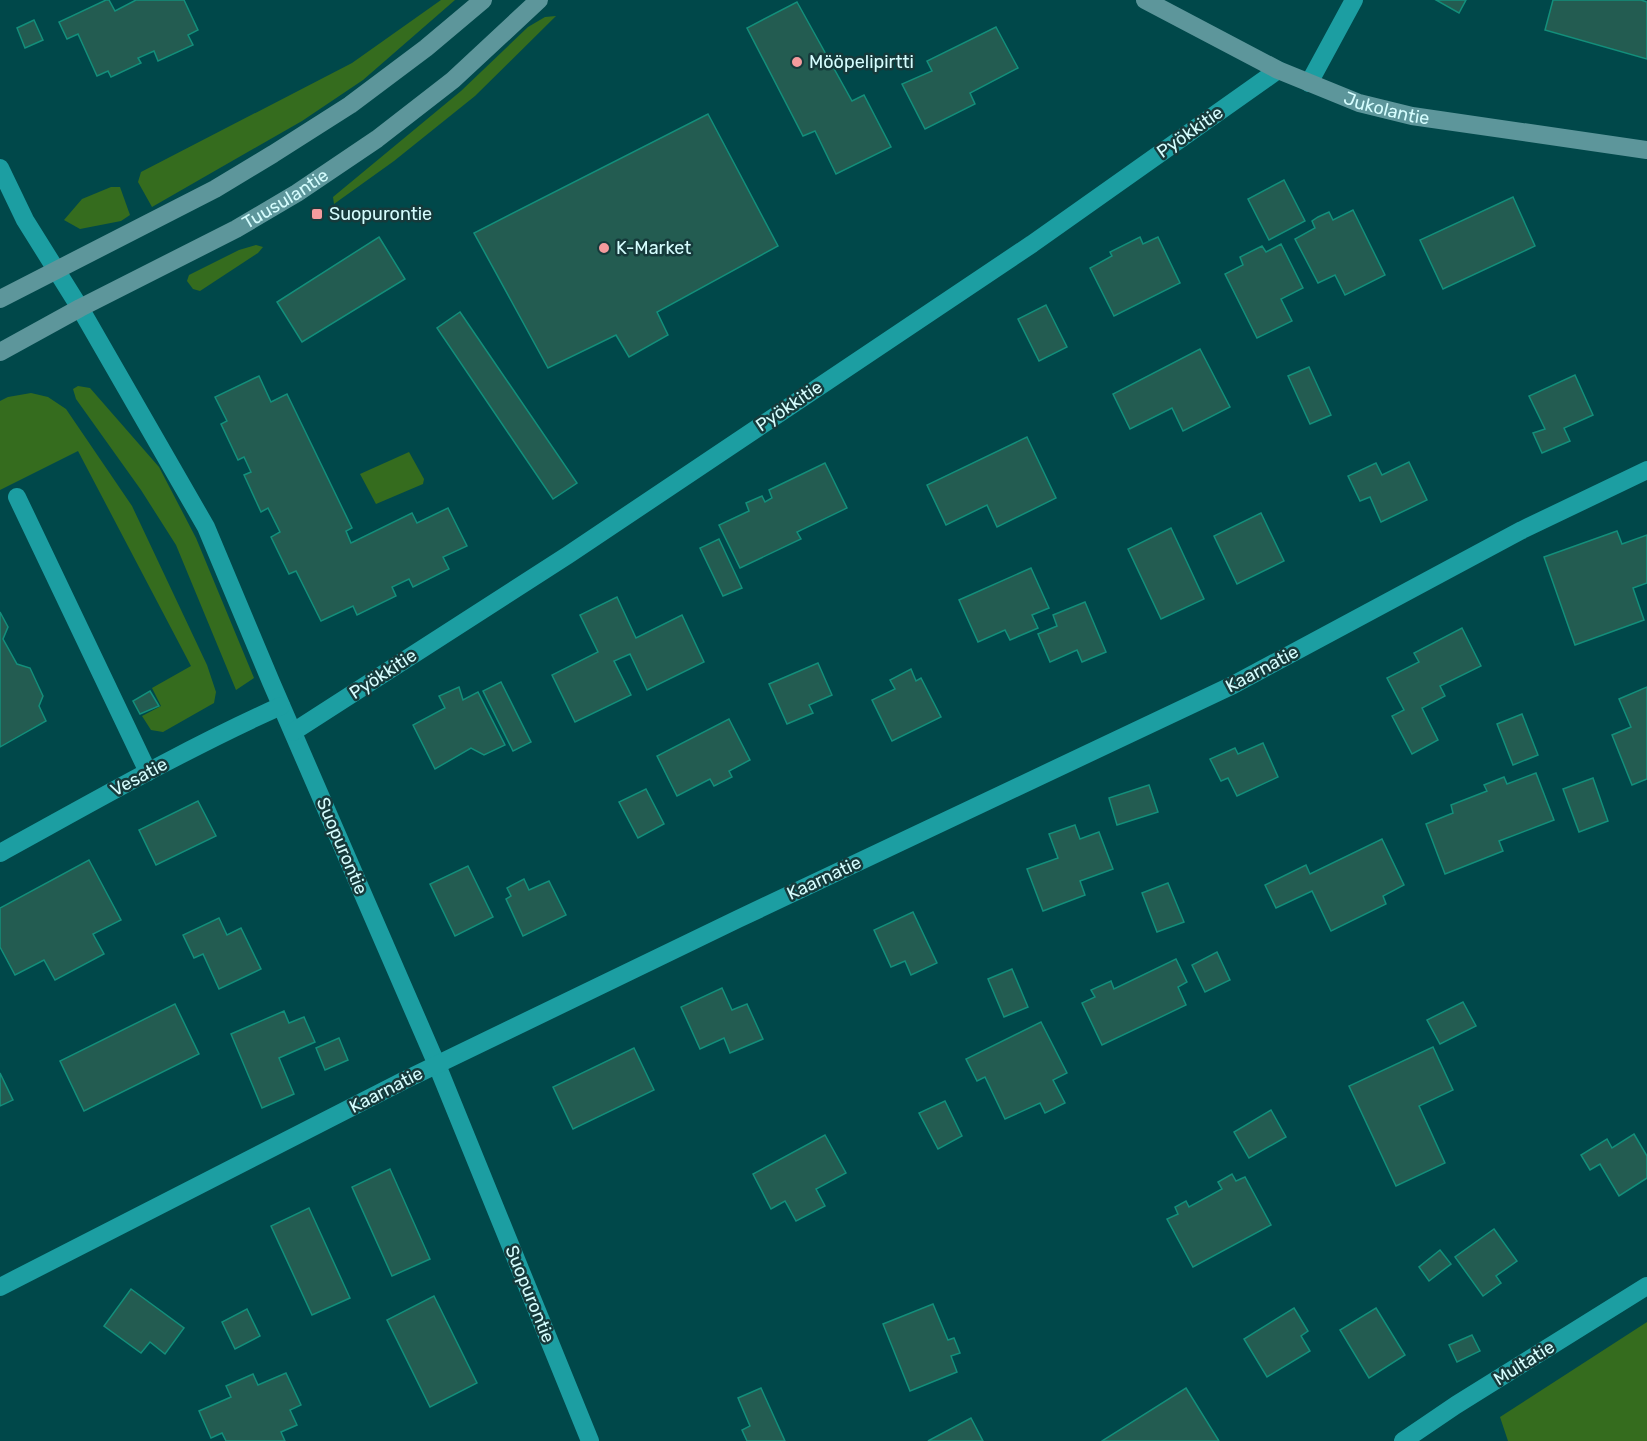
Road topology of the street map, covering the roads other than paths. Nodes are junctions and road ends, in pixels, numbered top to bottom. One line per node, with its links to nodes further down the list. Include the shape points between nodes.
1 (483, 0): 9 (main road, via 350,105 273,154 215,189)
2 (539, 0): 11 (main road, Tuusulantie, via 453,80 377,140 236,229)
3 (1145, 0): 5 (main road, Jukolantie)
4 (1354, 0): 6 (street)
5 (1278, 70): 6 (main road, Jukolantie); 16 (street, Pyökkitie, via 1032,244 568,555)
6 (1310, 83): 7 (main road, Jukolantie, via 1359,103 1412,116)
7 (1647, 150)
8 (0, 168): 9 (street, Suopurontie, via 25,220)
9 (56, 269): 10 (main road); 11 (street, Suopurontie)
10 (0, 298)
11 (80, 308): 12 (main road, Tuusulantie); 15 (street, Suopurontie, via 206,527)
12 (0, 352)
13 (1647, 470): 19 (street, Kaarnatie, via 1522,530 1233,685)
14 (17, 497): 17 (street)
15 (281, 706): 16 (street, Suopurontie); 17 (street, Vesatie)
16 (293, 732): 19 (street, Suopurontie)
17 (148, 772): 18 (street, Vesatie)
18 (0, 853)
19 (437, 1065): 21 (street, Kaarnatie); 22 (street, Suopurontie)
20 (1647, 1286): 23 (street, Multatie)
21 (0, 1287)
22 (590, 1441)
23 (1403, 1441)

